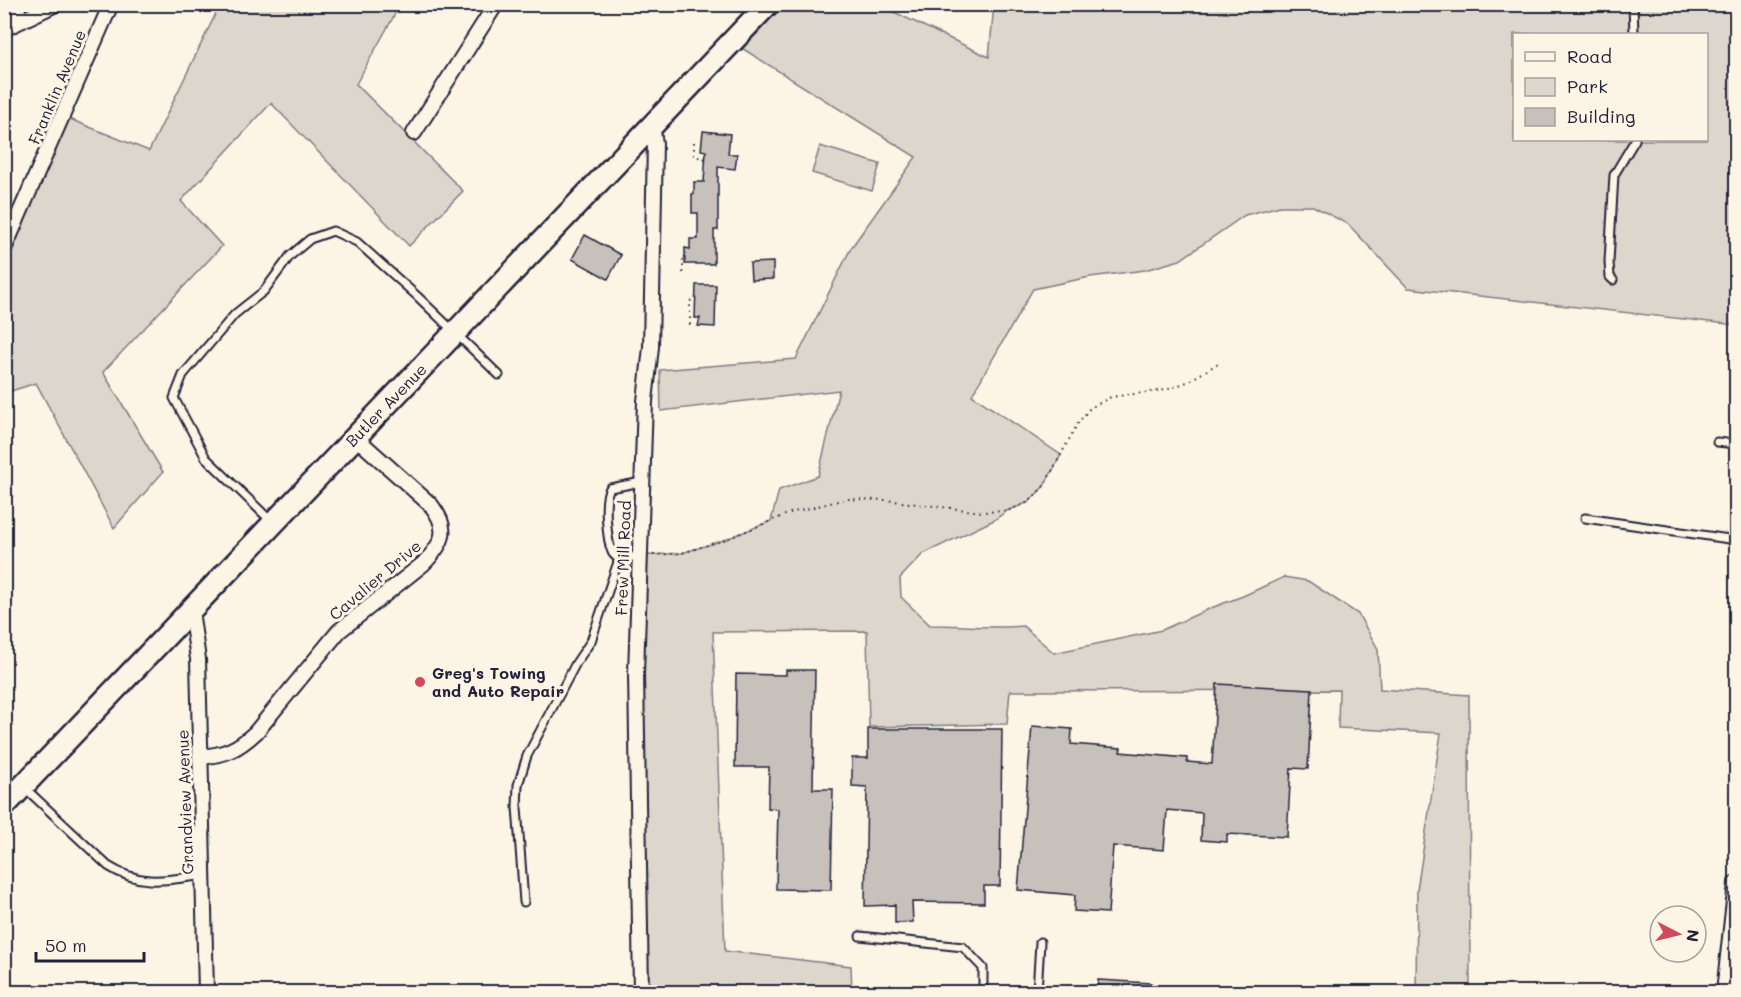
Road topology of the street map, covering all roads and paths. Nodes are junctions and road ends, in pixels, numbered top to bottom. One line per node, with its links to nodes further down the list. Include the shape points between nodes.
1 (14, 4): 7 (street)
2 (56, 4): 7 (street)
3 (111, 4): 15 (street, Franklin Avenue)
4 (496, 4): 11 (street)
5 (768, 4): 10 (main road, Butler Avenue)
6 (1633, 4): 9 (lane)
7 (22, 21): 8 (street)
8 (4, 29)
9 (1634, 33)
10 (652, 126): 21 (main road, Butler Avenue); 27 (street, Frew Mill Road, via 655,143 651,347)
11 (414, 133)
12 (694, 141): 14 (path, via 694,156)
13 (1634, 141): 18 (lane, via 1614,175 1609,262)
14 (706, 159)
15 (4, 249)
16 (685, 257): 17 (path)
17 (683, 273)
18 (1613, 280)
19 (696, 299): 20 (path, via 690,301)
20 (690, 325)
21 (455, 332): 23 (lane); 24 (main road, Butler Avenue); 29 (lane, via 357,242 333,231 310,239 290,256 264,291 235,314 183,375 174,399 206,458)
22 (1219, 363): 31 (path, via 1167,390 1111,397 1090,408 1044,486 1029,502 1007,511 846,500 790,513 682,553)
23 (499, 375)
24 (355, 437): 29 (main road, Butler Avenue); 34 (street, Cavalier Drive, via 431,505 440,517 441,541 423,564 339,631 256,732 228,752)
25 (1718, 442): 26 (lane)
26 (1737, 444)
27 (642, 482): 31 (street, Frew Mill Road); 32 (lane, via 610,488 607,492 605,509 612,552)
28 (1585, 518): 30 (lane)
29 (273, 523): 33 (main road, Butler Avenue)
30 (1737, 540)
31 (639, 555): 32 (lane); 43 (street, Frew Mill Road, via 636,673)
32 (619, 559): 39 (lane, via 591,641 527,756 518,785)
33 (191, 610): 34 (street, Grandview Avenue, via 198,659); 35 (main road, Butler Avenue)
34 (201, 758): 37 (street, Grandview Avenue)
35 (23, 787): 36 (main road, Butler Avenue); 37 (lane, via 123,876 162,881)
36 (4, 806)
37 (204, 875): 42 (street, Grandview Avenue)
38 (1737, 883): 46 (street)
39 (524, 902)
40 (860, 936): 44 (lane, via 963,946 983,969)
41 (1040, 942): 45 (lane)
42 (206, 993)
43 (641, 993)
44 (983, 993)
45 (1037, 993)
46 (1724, 993)

